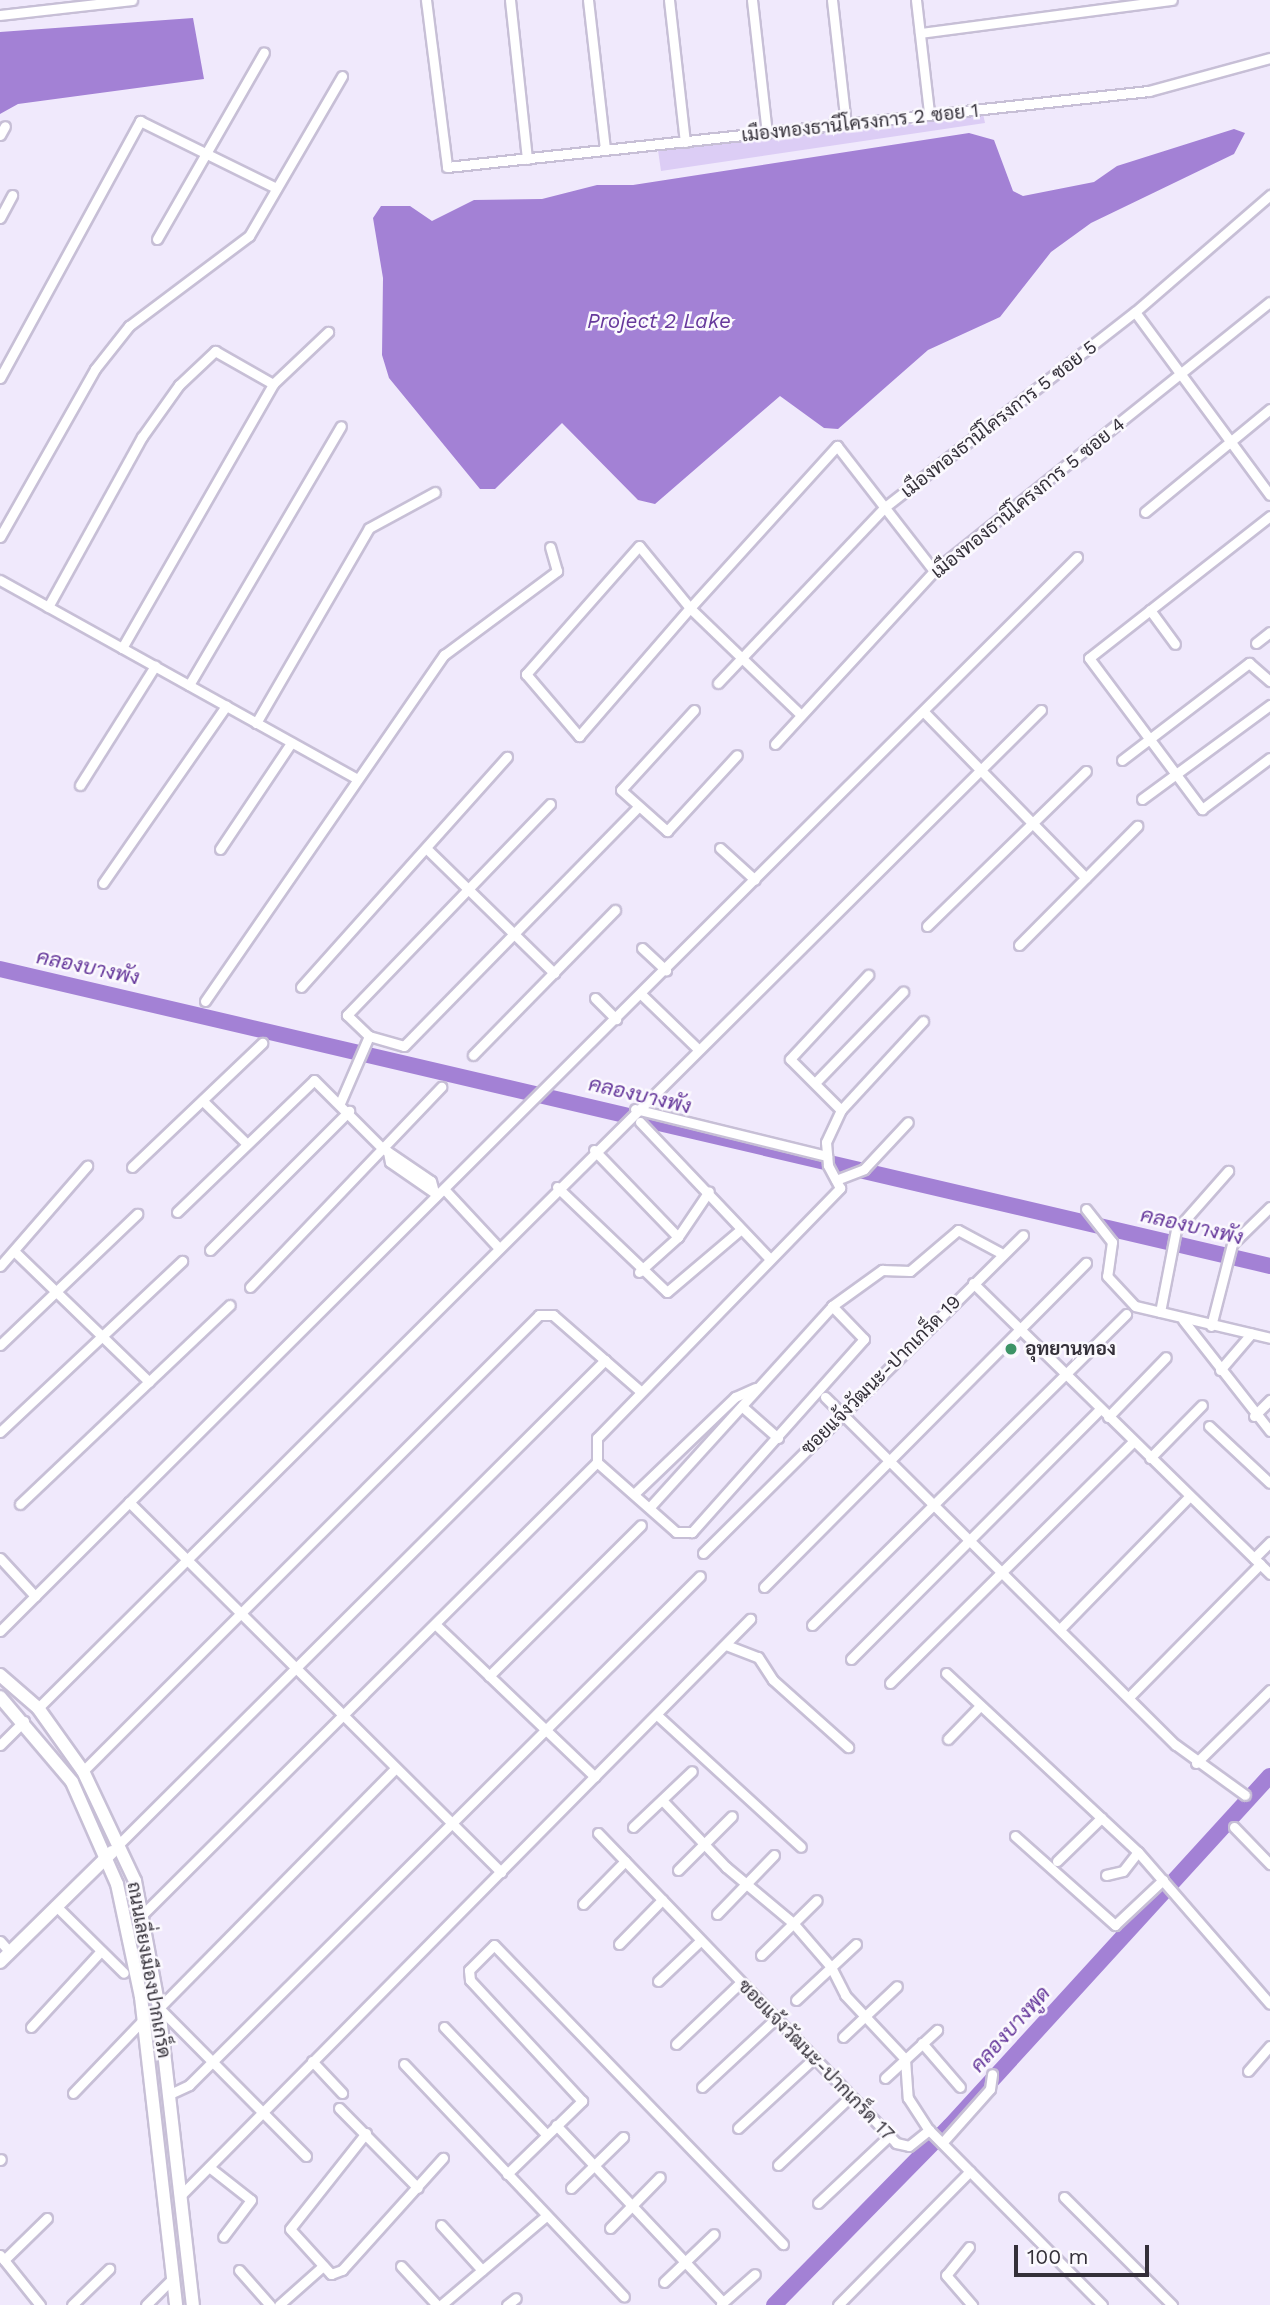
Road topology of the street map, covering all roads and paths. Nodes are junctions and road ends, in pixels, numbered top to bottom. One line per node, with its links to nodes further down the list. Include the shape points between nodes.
1 (18, 0): 12 (street)
2 (132, 0): 11 (street)
3 (426, 0): 24 (street, เมืองทองธานีโครงการ 2 ซอย 1, via 447,167)
4 (510, 0): 24 (street)
5 (588, 0): 22 (street)
6 (669, 0): 21 (street)
7 (752, 0): 20 (street)
8 (832, 0): 19 (street)
9 (916, 0): 14 (street)
10 (1172, 0): 14 (street)
11 (98, 2): 12 (street)
12 (19, 13): 13 (street)
13 (0, 15)
14 (920, 33): 18 (street)
15 (264, 52): 23 (street)
16 (1270, 58): 18 (street, เมืองทองธานีโครงการ 2 ซอย 1, via 1149,91)
17 (342, 76): 25 (street)
18 (929, 113): 19 (street, เมืองทองธานีโครงการ 2 ซอย 1)
19 (846, 124): 20 (street, เมืองทองธานีโครงการ 2 ซอย 1)
20 (767, 133): 21 (street, เมืองทองธานีโครงการ 2 ซอย 1)
21 (685, 142): 22 (street, เมืองทองธานีโครงการ 2 ซอย 1)
22 (605, 150): 24 (street, เมืองทองธานีโครงการ 2 ซอย 1)
23 (207, 153): 25 (street); 29 (street); 34 (street, via 140,121)
24 (527, 159)
25 (275, 188): 44 (street, via 249,236 129,326 95,369)
26 (12, 195): 28 (street)
27 (1270, 195): 31 (street, เมืองทองธานีโครงการ 5 ซอย 5)
28 (0, 218)
29 (157, 239)
30 (1270, 302): 33 (street, เมืองทองธานีโครงการ 5 ซอย 4)
31 (1135, 312): 33 (street); 41 (street, เมืองทองธานีโครงการ 5 ซอย 5)
32 (328, 332): 35 (street)
33 (1182, 376): 38 (street); 47 (street, เมืองทองธานีโครงการ 5 ซอย 4)
34 (0, 378)
35 (273, 384): 49 (street, via 215,351 179,385 142,437); 55 (street)
36 (1270, 409): 38 (street)
37 (341, 426): 60 (street)
38 (1231, 442): 40 (street); 42 (street)
39 (435, 492): 67 (street, via 369,528)
40 (1270, 495)
41 (885, 507): 47 (street); 50 (street, via 837,446); 56 (street, เมืองทองธานีโครงการ 5 ซอย 5)
42 (1145, 512)
43 (1270, 516): 51 (street)
44 (0, 537)
45 (550, 547): 78 (street, via 557,571 444,655)
46 (1077, 557): 65 (street)
47 (934, 571): 66 (street, เมืองทองธานีโครงการ 5 ซอย 4)
48 (1, 581): 49 (street)
49 (48, 607): 55 (street)
50 (690, 608): 50 (street, via 639,546 526,674 579,736); 56 (street)
51 (1150, 610): 54 (street); 68 (street, via 1089,658)
52 (1270, 632): 53 (street)
53 (1256, 643)
54 (1175, 644)
55 (122, 648): 57 (street)
56 (744, 660): 59 (street, เมืองทองธานีโครงการ 5 ซอย 5); 66 (street)
57 (155, 666): 60 (street); 79 (street)
58 (1270, 681): 68 (street, via 1249,663)
59 (718, 684)
60 (189, 685): 62 (street)
61 (1270, 705): 77 (street)
62 (226, 706): 67 (street); 90 (street)
63 (694, 710): 82 (street, via 621,790)
64 (1041, 710): 75 (street)
65 (923, 711): 75 (street); 89 (street)
66 (802, 715): 70 (street, เมืองทองธานีโครงการ 5 ซอย 4)
67 (256, 723): 69 (street)
68 (1149, 740): 74 (street); 77 (street)
69 (292, 743): 78 (street); 86 (street)
70 (775, 744)
71 (737, 755): 82 (street, via 667,831)
72 (507, 757): 87 (street)
73 (1270, 758): 77 (street, via 1202,809)
74 (1122, 760)
75 (978, 769): 83 (street); 109 (street)
76 (1086, 771): 83 (street)
77 (1175, 774): 80 (street)
78 (357, 779): 104 (street)
79 (80, 785)
80 (1142, 799)
81 (550, 804): 91 (street)
82 (638, 807): 94 (street)
83 (1032, 822): 88 (street); 93 (street)
84 (1137, 826): 88 (street)
85 (720, 848): 89 (street)
86 (220, 849)
87 (429, 851): 91 (street); 100 (street)
88 (1086, 878): 95 (street)
89 (755, 880): 97 (street)
90 (103, 884)
91 (471, 892): 94 (street); 107 (street, via 347,1015)
92 (615, 910): 98 (street)
93 (927, 926)
94 (514, 935): 98 (street); 107 (street, via 404,1046)
95 (1019, 945)
96 (642, 948): 97 (street)
97 (666, 970): 102 (street)
98 (554, 973): 110 (street)
99 (868, 975): 111 (street, via 790,1059)
100 (301, 987)
101 (903, 992): 111 (street)
102 (641, 994): 105 (street); 109 (street)
103 (595, 998): 105 (street)
104 (205, 1001)
105 (616, 1019): 129 (street)
106 (923, 1021): 116 (street)
107 (369, 1036): 114 (street)
108 (262, 1043): 113 (street)
109 (697, 1048): 115 (street)
110 (473, 1055)
111 (815, 1083): 116 (street)
112 (441, 1087): 121 (street)
113 (205, 1103): 120 (street); 125 (street)
114 (340, 1103): 117 (street); 120 (street, via 314,1080 306,1082)
115 (635, 1109): 122 (street); 123 (street)
116 (841, 1110): 123 (street, via 826,1142)
117 (349, 1111): 121 (street); 140 (street)
118 (639, 1122): 130 (street)
119 (908, 1122): 127 (street, via 866,1168)
120 (245, 1142): 134 (street)
121 (384, 1150): 131 (street, via 431,1181); 149 (street)
122 (594, 1150): 128 (street); 138 (street)
123 (827, 1156): 127 (street)
124 (87, 1166): 141 (street)
125 (132, 1167)
126 (1228, 1171): 153 (street, via 1176,1230)
127 (836, 1180): 143 (street, via 841,1188)
128 (557, 1187): 139 (street); 147 (street)
129 (444, 1189): 131 (street); 139 (street)
130 (709, 1191): 136 (street); 138 (street)
131 (434, 1194): 188 (street)
132 (1270, 1207): 156 (street, via 1232,1244)
133 (1086, 1209): 153 (street, via 1112,1242 1107,1276 1135,1306)
134 (177, 1212)
135 (137, 1214): 150 (street)
136 (740, 1230): 143 (street); 147 (street, via 672,1292)
137 (1023, 1235): 148 (street)
138 (677, 1237): 147 (street)
139 (497, 1247): 197 (street)
140 (210, 1250)
141 (14, 1251): 146 (street); 150 (street)
142 (999, 1252): 152 (street, via 958,1230 910,1271 882,1270)
143 (769, 1258): 168 (street)
144 (182, 1261): 159 (street)
145 (1086, 1263): 157 (street)
146 (0, 1266)
147 (639, 1272)
148 (973, 1283): 157 (street, ซอยแจ้งวัฒนะ-ปากเกร็ด 19); 174 (street, ซอยแจ้งวัฒนะ-ปากเกร็ด 19)
149 (250, 1287)
150 (57, 1292): 159 (street); 161 (street)
151 (230, 1305): 166 (street)
152 (832, 1306): 167 (street); 180 (street, via 864,1339)
153 (1160, 1312): 155 (street)
154 (1126, 1314): 165 (street)
155 (1183, 1320): 156 (street); 164 (street)
156 (1211, 1326): 158 (street)
157 (1020, 1329): 165 (street, ซอยแจ้งวัฒนะ-ปากเกร็ด 19); 183 (street)
158 (1251, 1334): 160 (street); 164 (street)
159 (102, 1336): 166 (street); 179 (street)
160 (1270, 1336)
161 (0, 1345)
162 (1166, 1357): 176 (street)
163 (605, 1360): 168 (street); 204 (street, via 553,1315 539,1315); 212 (street)
164 (1220, 1370): 175 (street)
165 (1065, 1374): 173 (street, ซอยแจ้งวัฒนะ-ปากเกร็ด 19); 190 (street)
166 (149, 1382): 189 (street)
167 (755, 1388): 172 (street); 186 (street, via 735,1397)
168 (640, 1391): 184 (street, via 597,1438)
169 (825, 1397): 174 (street)
170 (1270, 1400): 175 (street)
171 (1202, 1405): 182 (street)
172 (744, 1409): 180 (street); 191 (street)
173 (1100, 1409): 176 (street, ซอยแจ้งวัฒนะ-ปากเกร็ด 19); 193 (street)
174 (843, 1415): 183 (street); 195 (street, ซอยแจ้งวัฒนะ-ปากเกร็ด 19)
175 (1254, 1416): 178 (street)
176 (1108, 1417): 181 (street, ซอยแจ้งวัฒนะ-ปากเกร็ด 19)
177 (1209, 1426): 185 (street)
178 (1270, 1431)
179 (0, 1432)
180 (778, 1438): 191 (street, via 692,1532 676,1532)
181 (1133, 1442): 182 (street, ซอยแจ้งวัฒนะ-ปากเกร็ด 19); 199 (street)
182 (1150, 1458): 187 (street, ซอยแจ้งวัฒนะ-ปากเกร็ด 19)
183 (888, 1461): 190 (street); 202 (street)
184 (597, 1462): 186 (street); 206 (street)
185 (1270, 1483)
186 (635, 1493): 191 (street)
187 (1190, 1496): 198 (street, ซอยแจ้งวัฒนะ-ปากเกร็ด 19); 208 (street)
188 (129, 1502): 197 (street); 203 (street)
189 (20, 1504)
190 (934, 1504): 193 (street); 207 (street)
191 (650, 1507)
192 (641, 1525): 215 (street)
193 (968, 1540): 199 (street); 211 (street)
194 (1270, 1542): 198 (street)
195 (703, 1553)
196 (0, 1558): 203 (street)
197 (185, 1559): 204 (street); 221 (street)
198 (1257, 1561): 200 (street, ซอยแจ้งวัฒนะ-ปากเกร็ด 19); 219 (street)
199 (1003, 1574): 208 (street); 216 (street)
200 (1270, 1574)
201 (700, 1576): 225 (street)
202 (764, 1587)
203 (35, 1595): 209 (street)
204 (240, 1616): 212 (street); 231 (street)
205 (750, 1619): 210 (street)
206 (435, 1624): 215 (street); 223 (street)
207 (812, 1625)
208 (1060, 1629): 219 (street)
209 (0, 1631)
210 (726, 1645): 222 (street); 228 (street, via 758,1657 773,1680)
211 (851, 1659)
212 (293, 1669): 223 (street); 243 (street)
213 (947, 1673): 220 (street)
214 (0, 1675): 221 (main road, ถนนเลี่ยงเมืองปากเกร็ด)
215 (489, 1676): 225 (street)
216 (890, 1683)
217 (1270, 1689): 229 (street)
218 (0, 1696): 224 (main road, ถนนเลี่ยงเมืองปากเกร็ด)
219 (1129, 1697): 229 (street)
220 (980, 1706): 226 (street); 237 (street)
221 (38, 1708): 231 (main road, ถนนเลี่ยงเมืองปากเกร็ด)
222 (657, 1715): 233 (street); 245 (street)
223 (343, 1717): 230 (street); 262 (street)
224 (26, 1719): 227 (street); 248 (main road, ถนนเลี่ยงเมืองปากเกร็ด, via 72,1782)
225 (543, 1730): 233 (street); 238 (street)
226 (948, 1739)
227 (0, 1745)
228 (848, 1747)
229 (1196, 1763): 234 (street)
230 (394, 1770): 238 (street); 279 (street)
231 (83, 1771): 243 (main road, ถนนเลี่ยงเมืองปากเกร็ด)
232 (692, 1771): 235 (street)
233 (595, 1777): 253 (street)
234 (1245, 1795)
235 (662, 1801): 239 (street); 244 (street)
236 (733, 1816): 244 (street)
237 (1101, 1818): 246 (street); 250 (street)
238 (449, 1825): 253 (street); 293 (street)
239 (634, 1827)
240 (1234, 1827): 251 (street)
241 (598, 1833): 249 (street, ซอยแจ้งวัฒนะ-ปากเกร็ด 17)
242 (1015, 1836): 256 (street, via 1115,1925)
243 (120, 1844): 248 (main road); 262 (main road, ถนนเลี่ยงเมืองปากเกร็ด)
244 (703, 1846): 252 (street); 255 (street)
245 (801, 1847)
246 (1138, 1852): 254 (street, via 1123,1871); 256 (street)
247 (774, 1855): 255 (street)
248 (107, 1856): 260 (main road); 281 (main road, ถนนเลี่ยงเมืองปากเกร็ด)
249 (625, 1861): 257 (street, ซอยแจ้งวัฒนะ-ปากเกร็ด 17); 259 (street)
250 (1057, 1861)
251 (1270, 1864)
252 (678, 1870)
253 (501, 1872): 292 (street)
254 (1106, 1875)
255 (749, 1881): 261 (street); 263 (street)
256 (1167, 1885): 278 (street)
257 (662, 1900): 265 (street, ซอยแจ้งวัฒนะ-ปากเกร็ด 17); 266 (street)
258 (817, 1900): 263 (street)
259 (583, 1904)
260 (56, 1906): 268 (street); 269 (main road)
261 (717, 1914)
262 (141, 1916): 279 (main road, ถนนเลี่ยงเมืองปากเกร็ด)
263 (793, 1923): 270 (street); 272 (street)
264 (0, 1941): 269 (street)
265 (700, 1941): 274 (street); 275 (street, ซอยแจ้งวัฒนะ-ปากเกร็ด 17)
266 (619, 1944)
267 (856, 1944): 272 (street)
268 (101, 1951): 273 (street); 283 (street)
269 (10, 1952): 271 (main road)
270 (761, 1955)
271 (0, 1962)
272 (831, 1967): 277 (street); 280 (street)
273 (124, 1973)
274 (657, 1981)
275 (740, 1983): 282 (street, ซอยแจ้งวัฒนะ-ปากเกร็ด 17); 287 (street)
276 (897, 1986): 280 (street)
277 (796, 2000)
278 (1270, 2004)
279 (159, 2008): 293 (street); 302 (main road, ถนนเลี่ยงเมืองปากเกร็ด)
280 (866, 2017): 286 (street); 291 (street)
281 (144, 2020): 300 (street); 343 (main road, ถนนเลี่ยงเมืองปากเกร็ด)
282 (774, 2020): 290 (street, ซอยแจ้งวัฒนะ-ปากเกร็ด 17); 298 (street)
283 (31, 2027)
284 (444, 2027): 309 (street)
285 (937, 2030): 288 (street)
286 (843, 2037)
287 (676, 2043)
288 (922, 2043): 291 (street); 299 (street)
289 (1270, 2046): 295 (street)
290 (813, 2059): 303 (street, ซอยแจ้งวัฒนะ-ปากเกร็ด 17); 307 (street)
291 (905, 2059): 297 (street); 312 (street, via 908,2098)
292 (312, 2061): 301 (street); 305 (street)
293 (211, 2062): 302 (street); 305 (street)
294 (404, 2064): 319 (street)
295 (1248, 2071)
296 (992, 2074): 312 (street, via 990,2089)
297 (885, 2078)
298 (702, 2087)
299 (960, 2087)
300 (74, 2093)
301 (342, 2093)
302 (170, 2094): 323 (main road, ถนนเลี่ยงเมืองปากเกร็ด)
303 (850, 2097): 310 (street, ซอยแจ้งวัฒนะ-ปากเกร็ด 17); 315 (street)
304 (339, 2108): 308 (street)
305 (262, 2111): 313 (street); 317 (street)
306 (556, 2125): 309 (street); 316 (street); 333 (street, via 582,2101 579,2094 467,1975 494,1945)
307 (738, 2128)
308 (366, 2133): 321 (street); 337 (street, via 290,2229)
309 (546, 2134): 319 (street)
310 (889, 2136): 312 (street, ซอยแจ้งวัฒนะ-ปากเกร็ด 17, via 908,2146); 325 (street)
311 (623, 2137): 316 (street)
312 (937, 2138): 318 (street)
313 (306, 2156)
314 (443, 2158): 321 (street)
315 (778, 2165)
316 (594, 2166): 322 (street); 326 (street)
317 (209, 2167): 323 (street); 332 (street, via 251,2200)
318 (970, 2171): 357 (street); 359 (street)
319 (507, 2174): 327 (street)
320 (660, 2177): 326 (street)
321 (418, 2188): 337 (street, via 342,2270 331,2274)
322 (571, 2188)
323 (181, 2195): 352 (main road, ถนนเลี่ยงเมืองปากเกร็ด)
324 (1064, 2197): 360 (street)
325 (818, 2203)
326 (633, 2206): 330 (street); 336 (street)
327 (546, 2216): 341 (street); 345 (street)
328 (47, 2218): 335 (street)
329 (441, 2225): 341 (street)
330 (610, 2228)
331 (714, 2234): 336 (street)
332 (223, 2237)
333 (783, 2244)
334 (969, 2247): 358 (street, via 946,2274)
335 (2, 2258): 348 (street)
336 (685, 2262): 344 (street); 347 (street)
337 (323, 2266): 354 (street)
338 (401, 2266): 355 (street)
339 (109, 2269): 349 (street)
340 (239, 2270): 353 (street)
341 (482, 2270): 355 (street)
342 (755, 2274): 347 (street)
343 (173, 2278): 350 (street); 351 (main road, ถนนเลี่ยงเมืองปากเกร็ด)
344 (664, 2282)
345 (624, 2297)
346 (516, 2298): 356 (street)
347 (721, 2304)
348 (40, 2305)
349 (72, 2305)
350 (146, 2305)
351 (176, 2305)
352 (193, 2305)
353 (270, 2305)
354 (279, 2305)
355 (439, 2305)
356 (507, 2305)
357 (838, 2305)
358 (972, 2305)
359 (1102, 2305)
360 (1172, 2305)

